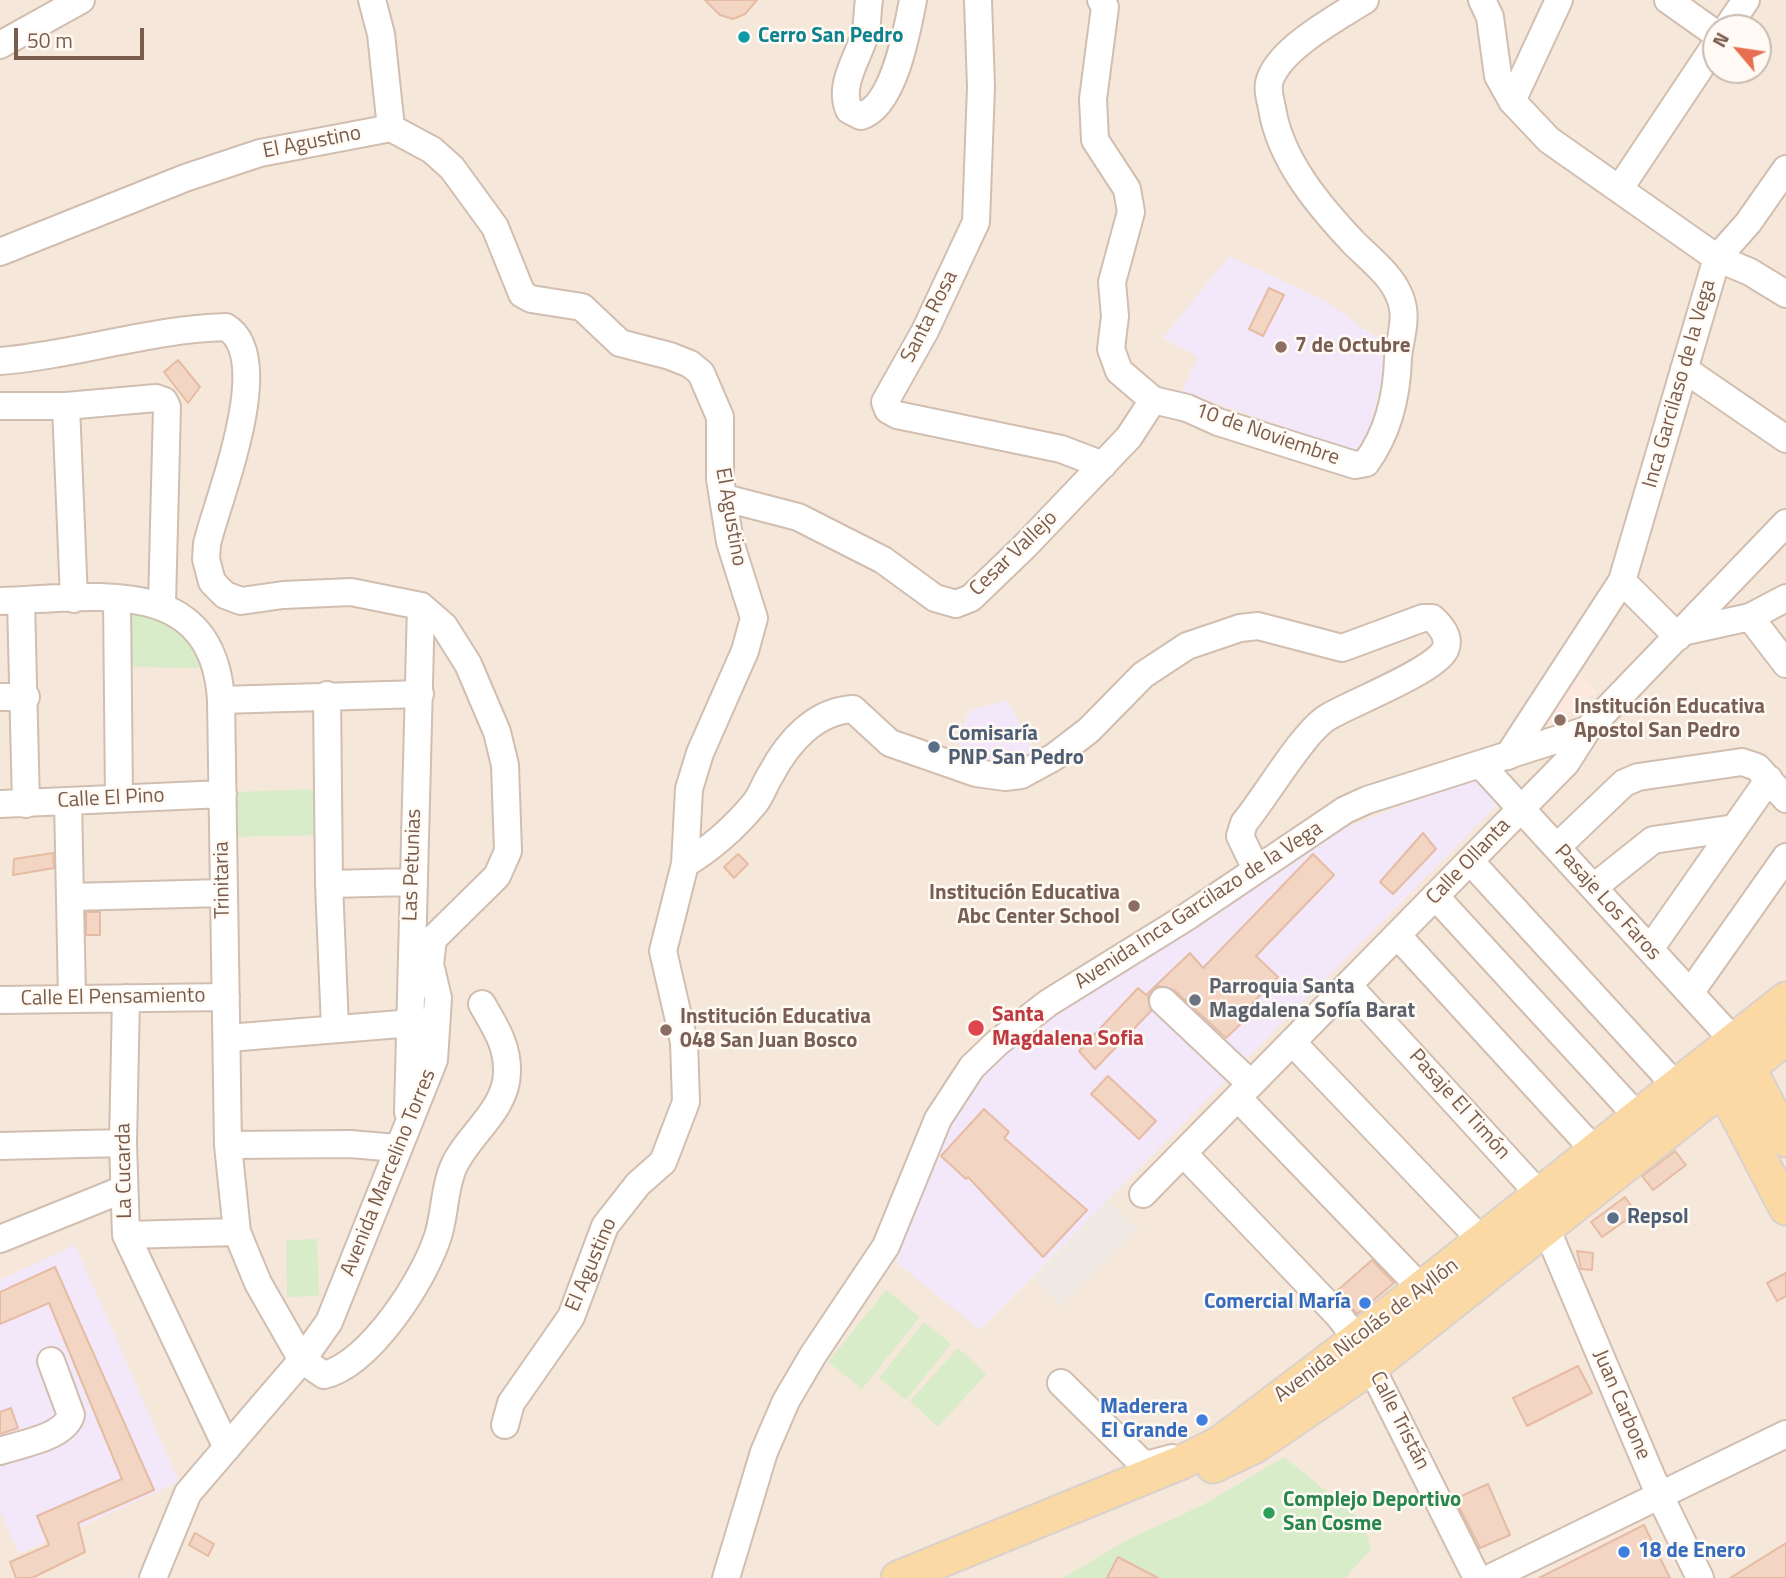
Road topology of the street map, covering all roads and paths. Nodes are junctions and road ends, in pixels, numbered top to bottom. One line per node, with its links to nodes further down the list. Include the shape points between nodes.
1 (80, 0): 12 (street)
2 (372, 0): 15 (street, via 381,34)
3 (869, 0): 4 (street, via 865,34 850,71 845,100 849,110 861,116 878,107 898,64)
4 (913, 0)
5 (978, 0): 27 (street, Santa Rosa, via 981,88 976,222 886,402 888,410 1061,449)
6 (1101, 0): 23 (street, via 1105,7 1093,99 1095,140 1127,189 1131,212 1112,282 1115,316 1111,349 1119,371)
7 (1365, 0): 23 (street, 10 de Noviembre, via 1282,60 1268,86 1275,131 1307,187 1394,284 1403,307 1395,391 1375,452 1366,463 1355,465)
8 (1482, 0): 14 (street, Inca Garcilaso de la Vega, via 1490,17 1498,76)
9 (1559, 0): 14 (street)
10 (1668, 0): 11 (street)
11 (1702, 24)
12 (0, 45)
13 (1702, 65): 17 (street)
14 (1512, 101): 17 (street, Inca Garcilaso de la Vega, via 1549,140)
15 (391, 128): 18 (street, El Agustino, via 260,153); 28 (street, El Agustino, via 432,150 452,168 495,228 522,294 582,307 620,343 670,356 701,373 720,417 720,479)
16 (1786, 169): 19 (street)
17 (1620, 188): 19 (street, Inca Garcilaso de la Vega)
18 (0, 252)
19 (1717, 258): 20 (street); 22 (street, Inca Garcilaso de la Vega)
20 (1786, 294)
21 (0, 361): 36 (street, via 226,327 234,333 244,365 243,417 207,544 212,582 241,601 351,592)
22 (1684, 369): 26 (street); 30 (street, Inca Garcilaso de la Vega)
23 (1153, 400): 27 (street, Cesar Vallejo)
24 (0, 406): 25 (street)
25 (66, 406): 32 (street); 35 (street, via 156,398 167,407)
26 (1786, 439)
27 (1103, 465): 28 (street, Cesar Vallejo, via 971,598 956,604 935,598 883,561 798,517)
28 (725, 498): 58 (street, El Agustino, via 730,542 754,618 689,789)
29 (1786, 523): 38 (street, Calle Ollanta)
30 (1622, 581): 38 (street); 45 (street, Inca Garcilaso de la Vega)
31 (1786, 598): 37 (street)
32 (74, 599): 33 (street); 34 (street)
33 (117, 599): 35 (street); 49 (street)
34 (10, 601): 42 (street)
35 (162, 605): 43 (street, Trinitaria, via 198,631 216,664)
36 (421, 606): 40 (street, Las Petunias); 77 (street, Avenida Marcelino Torres, via 457,645 488,711 505,765 509,816 508,851 497,876 433,939 430,964)
37 (1749, 617): 38 (street); 39 (street)
38 (1680, 634): 44 (street, Calle Ollanta)
39 (1786, 664)
40 (420, 694): 41 (street); 60 (street, Las Petunias)
41 (327, 695): 43 (street); 61 (street)
42 (13, 697): 52 (street)
43 (221, 700): 48 (street, Trinitaria)
44 (1587, 730): 45 (street, Avenida Inca Garcilazo de la Vega); 53 (street, Calle Ollanta, via 1566,763)
45 (1508, 756): 46 (street, Avenida Inca Garcilazo de la Vega)
46 (1481, 765): 53 (street, Pasaje Los Faros); 59 (street, Avenida Inca Garcilazo de la Vega, via 1367,800)
47 (1778, 789): 54 (street); 55 (street, via 1757,767 1742,762 1638,777 1614,792)
48 (223, 794): 49 (street, Calle El Pino); 63 (street, Trinitaria)
49 (119, 798): 50 (street, Calle El Pino)
50 (68, 801): 52 (street, Calle El Pino); 65 (street)
51 (0, 804): 52 (street, Calle El Pino)
52 (26, 804)
53 (1521, 808): 55 (street, Pasaje Los Faros); 57 (street, Calle Ollanta)
54 (1735, 828): 62 (street, via 1653,840); 67 (street)
55 (1557, 848): 62 (street, Pasaje Los Faros)
56 (1786, 857): 69 (street)
57 (1470, 860): 64 (street, Calle Ollanta); 84 (street)
58 (685, 864): 59 (street, via 707,850 754,803 793,743 828,712 853,709 890,743 976,773 1021,775 1089,730 1143,675 1186,646 1258,626 1342,648 1432,618 1445,632 1447,642 1439,657 1325,719 1244,823 1240,836); 109 (street, El Agustino, via 663,951 684,1042 686,1102 663,1162 638,1184 605,1226 571,1317 511,1403)
59 (1256, 869): 115 (street, Avenida Inca Garcilazo de la Vega, via 1048,1003 997,1043 955,1089 886,1246 786,1401 764,1452)
60 (412, 882): 61 (street); 78 (street, Las Petunias)
61 (329, 884): 79 (street)
62 (1594, 887): 67 (street, Pasaje Los Faros)
63 (223, 893): 65 (street); 70 (street, Trinitaria)
64 (1435, 896): 66 (street, Calle Ollanta); 86 (street)
65 (70, 897): 71 (street)
66 (1397, 935): 68 (street, Calle Ollanta); 93 (street)
67 (1650, 949): 69 (street, Pasaje Los Faros)
68 (1348, 985): 82 (street, Calle Ollanta); 97 (street, Pasaje El Timón)
69 (1690, 993): 83 (street, Pasaje Los Faros)
70 (226, 997): 72 (street, Calle El Pensamiento); 80 (street, Trinitaria)
71 (72, 998): 72 (street, Calle El Pensamiento); 74 (street, Calle El Pensamiento)
72 (126, 998): 89 (street, La Cucarda)
73 (1786, 999): 83 (main road, Avenida Nicolás de Ayllón)
74 (0, 1000)
75 (1163, 1001): 85 (street)
76 (482, 1004): 106 (street, via 505,1045 503,1096 452,1170 438,1235 424,1270 363,1353 339,1371 324,1375)
77 (438, 1022): 78 (street); 87 (street, Avenida Marcelino Torres, via 430,1074)
78 (410, 1023): 79 (street); 87 (street, Las Petunias)
79 (335, 1027): 80 (street)
80 (228, 1038): 90 (street, Trinitaria)
81 (1786, 1039): 83 (main road, Avenida Nicolás de Ayllón)
82 (1292, 1042): 85 (street, Calle Ollanta); 103 (street)
83 (1729, 1064): 84 (main road, Avenida Nicolás de Ayllón); 88 (main road); 98 (main road); 99 (main road, Avenida Nicolás de Ayllón)
84 (1676, 1086): 86 (main road, Avenida Nicolás de Ayllón)
85 (1244, 1091): 94 (street, Calle Ollanta); 104 (street)
86 (1638, 1117): 93 (main road, Avenida Nicolás de Ayllón)
87 (408, 1124): 92 (street, Avenida Marcelino Torres)
88 (1784, 1126)
89 (123, 1143): 91 (street); 95 (street, La Cucarda)
90 (228, 1145): 92 (street); 100 (street, Trinitaria)
91 (0, 1146)
92 (397, 1148): 106 (street, Avenida Marcelino Torres, via 329,1322)
93 (1595, 1152): 97 (main road, Avenida Nicolás de Ayllón)
94 (1183, 1153): 96 (street, Calle Ollanta); 105 (street, Calle Tristán, via 1338,1315)
95 (124, 1189): 101 (street, La Cucarda); 102 (street)
96 (1143, 1194)
97 (1540, 1195): 103 (main road, Avenida Nicolás de Ayllón)
98 (1786, 1208)
99 (1547, 1230): 105 (main road, Avenida Nicolás de Ayllón); 113 (street, Juan Carbone)
100 (237, 1232): 101 (street); 106 (street, Trinitaria, via 258,1283)
101 (126, 1235): 111 (street, La Cucarda)
102 (0, 1239)
103 (1483, 1242): 104 (main road, Avenida Nicolás de Ayllón)
104 (1422, 1289): 105 (main road, Avenida Nicolás de Ayllón)
105 (1364, 1353): 108 (street, via 1342,1342 1205,1443 1150,1464 1141,1462); 116 (main road, Avenida Nicolás de Ayllón, via 1182,1462); 117 (main road, Avenida Nicolás de Ayllón, via 1255,1446); 118 (street, Calle Tristán)
106 (302, 1360): 111 (street, Avenida Marcelino Torres)
107 (51, 1361): 112 (street, via 71,1415 69,1421 54,1433)
108 (1061, 1383)
109 (505, 1425)
110 (1786, 1434): 113 (street)
111 (227, 1448): 114 (street, Avenida Marcelino Torres, via 188,1493)
112 (0, 1451)
113 (1659, 1494): 119 (street); 120 (street, Juan Carbone)
114 (153, 1578)
115 (726, 1578)
116 (898, 1578)
117 (958, 1578)
118 (1477, 1578)
119 (1490, 1578)
120 (1700, 1578)

